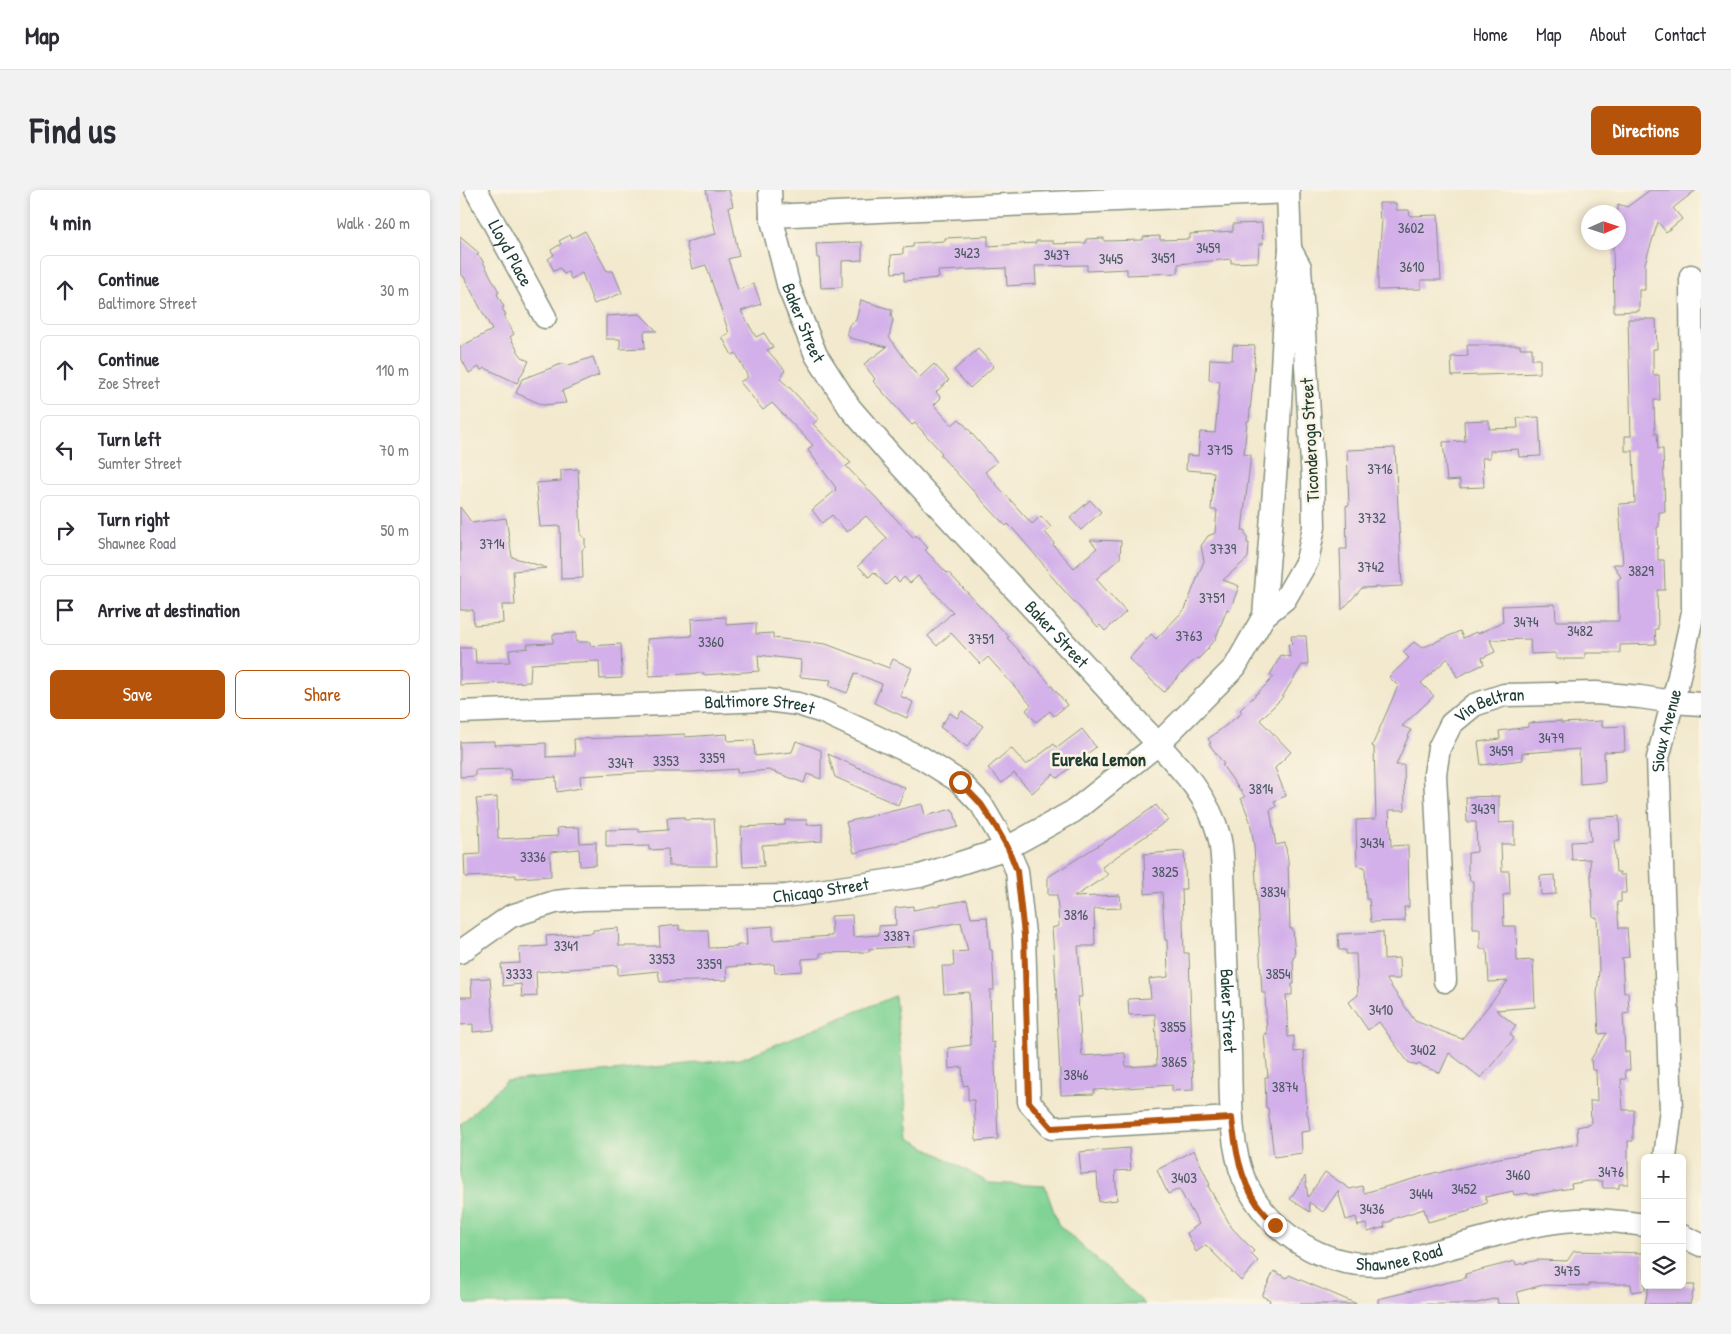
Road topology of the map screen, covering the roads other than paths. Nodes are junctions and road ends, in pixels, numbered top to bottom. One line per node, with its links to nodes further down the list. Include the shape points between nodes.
1 (476, 190): 7 (street, Lloyd Place)
2 (770, 190): 4 (street, Baker Street)
3 (1288, 191): 4 (street); 5 (street, Ticonderoga Street)
4 (771, 216): 12 (street, Baker Street, via 789,288 816,355 850,408)
5 (1290, 249): 8 (street, Ticonderoga Street); 8 (street, Ticonderoga Street, via 1300,267 1314,527 1307,561 1285,599)
6 (1691, 276): 9 (street, Sioux Avenue, via 1694,612)
7 (545, 317)
8 (1264, 616): 12 (street, Ticonderoga Street, via 1235,667)
9 (1673, 702): 10 (street, Via Beltran); 15 (street, Via Beltran, via 1596,692 1504,696 1474,704 1451,724 1440,748 1435,774); 17 (street, Sioux Avenue, via 1658,758 1671,1109)
10 (1701, 704)
11 (460, 712): 13 (street, Baltimore Street, via 767,700 798,704 823,712 922,758 960,782 981,804)
12 (1158, 744): 13 (street, Chicago Street, via 1074,810); 16 (street, Baker Street, via 1192,781 1209,808 1219,837)
13 (1008, 848): 14 (street, Chicago Street, via 920,876 786,896 555,902 511,916); 16 (street, Baltimore Street, via 1017,871 1024,935 1029,1102 1052,1128)
14 (460, 952)
15 (1445, 981)
16 (1232, 1118): 18 (street, Shawnee Road, via 1244,1177 1257,1204 1296,1242 1327,1257 1386,1264 1546,1223 1606,1220)
17 (1665, 1154)
18 (1641, 1224)
19 (1686, 1238): 20 (street)
20 (1701, 1245)

